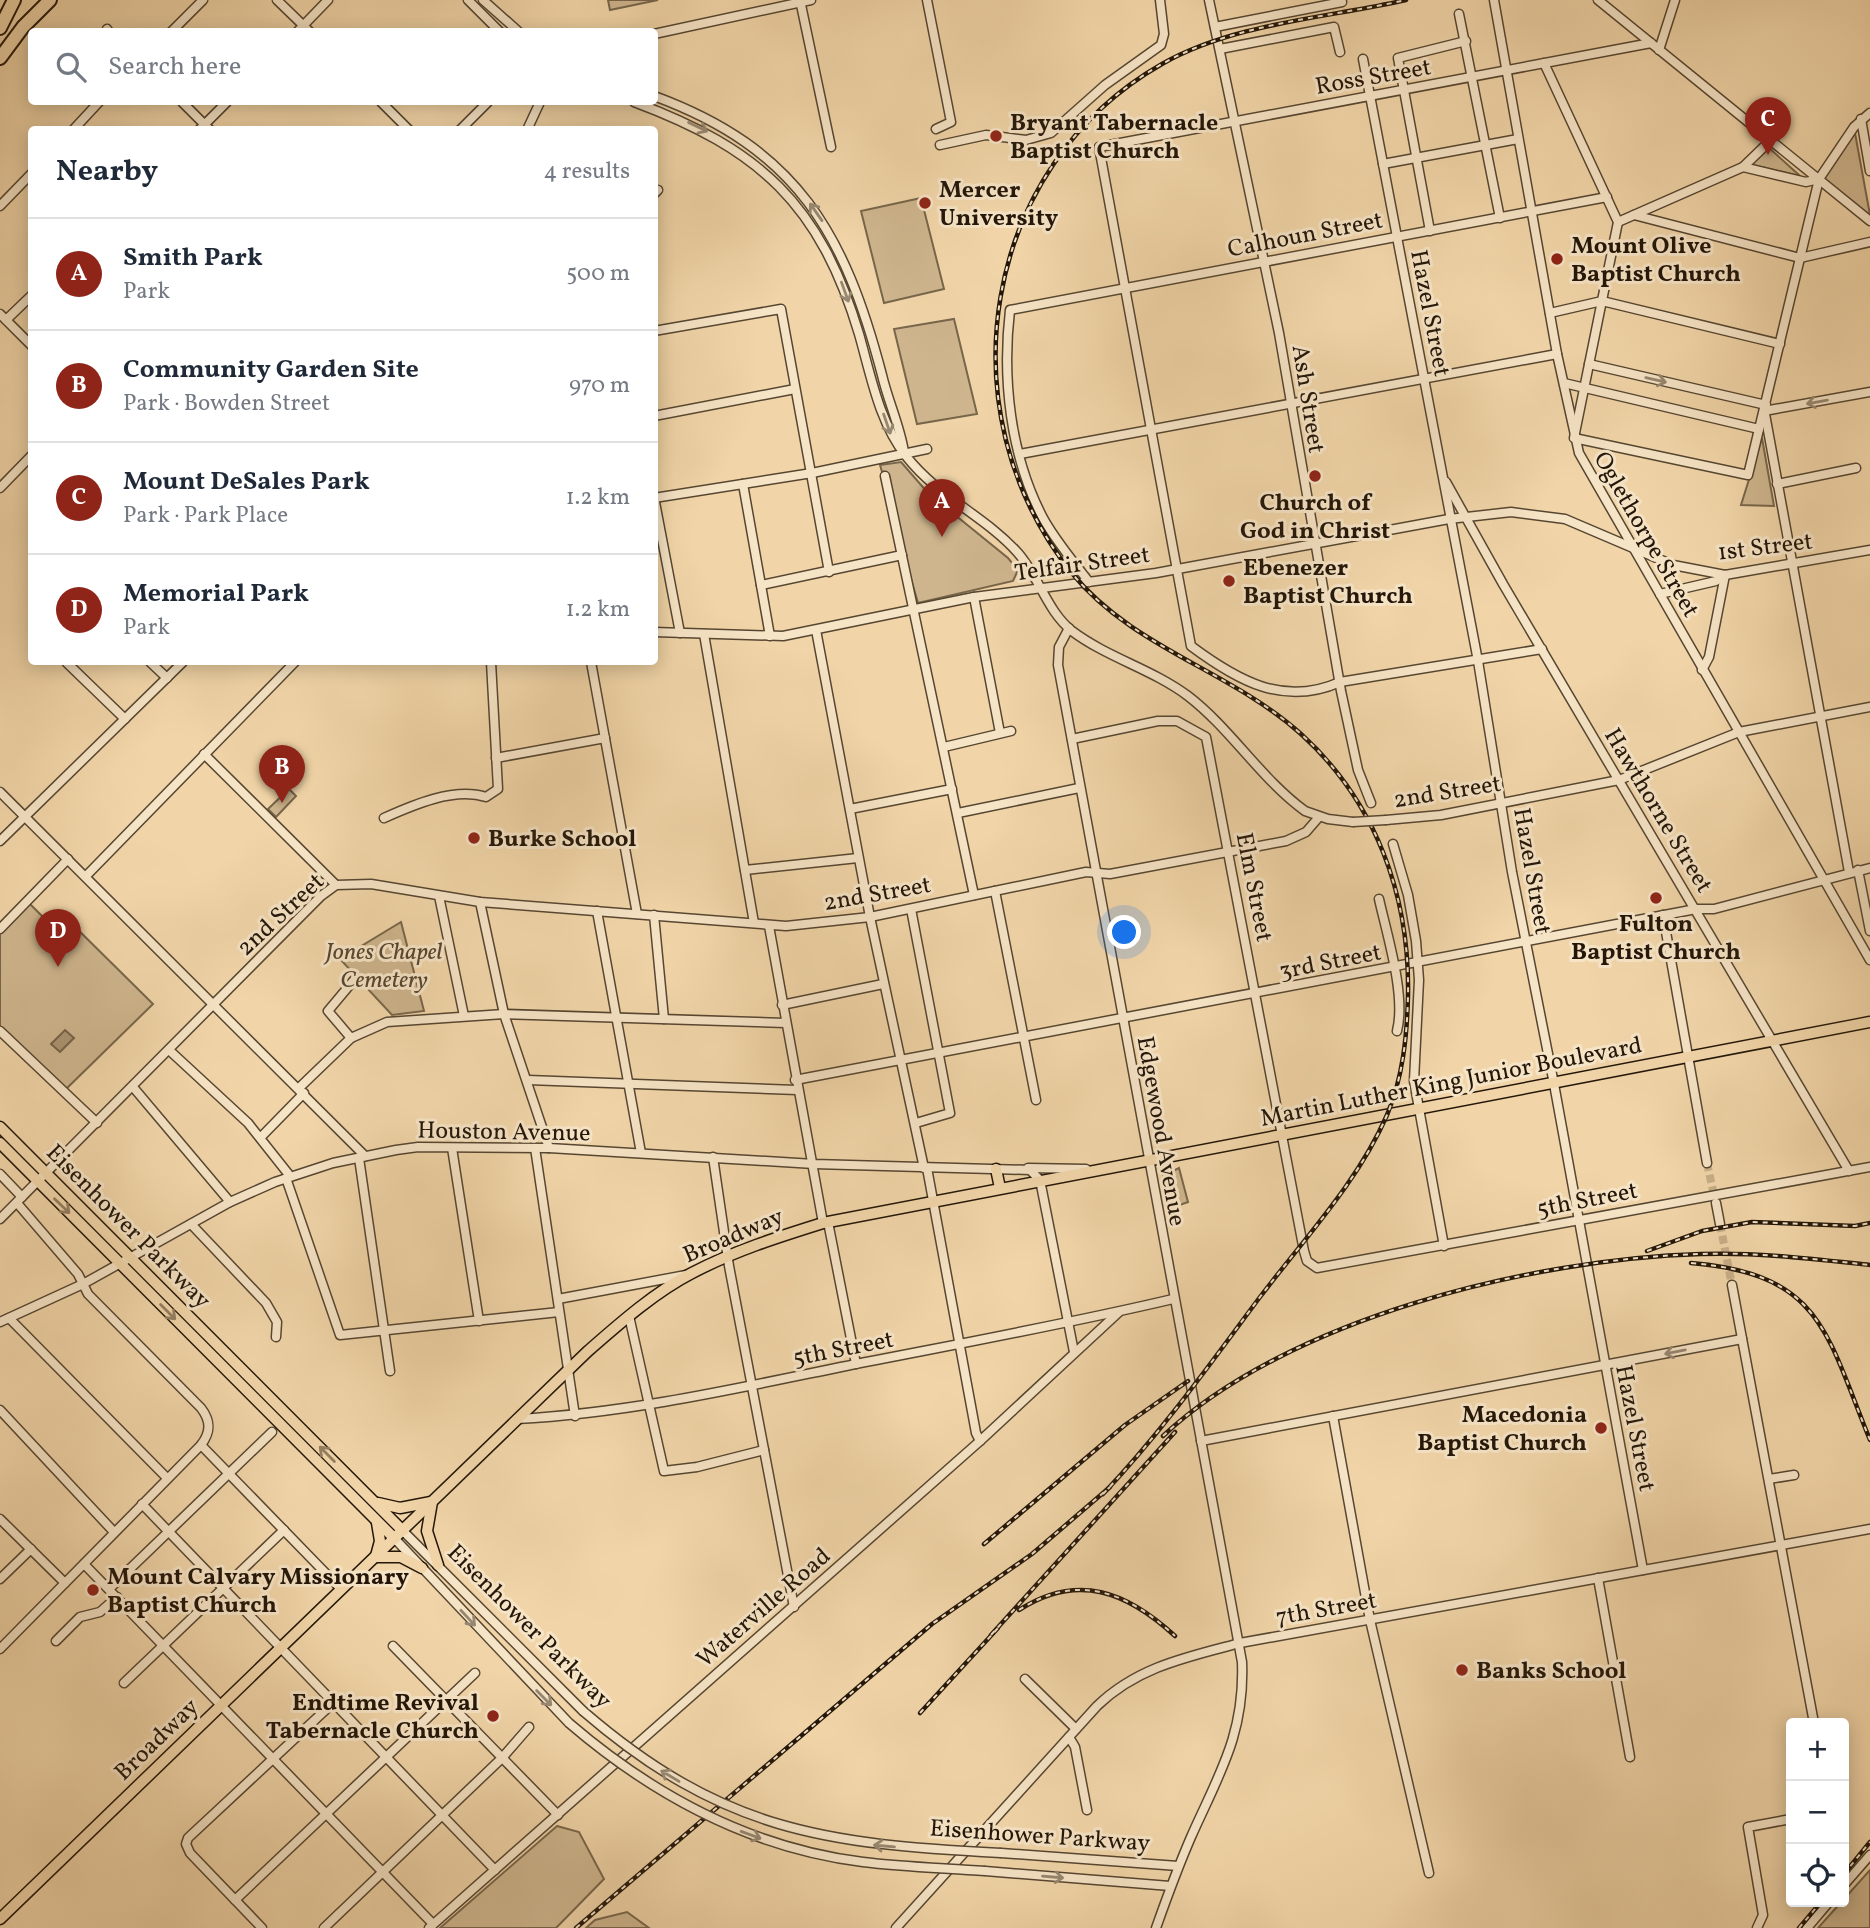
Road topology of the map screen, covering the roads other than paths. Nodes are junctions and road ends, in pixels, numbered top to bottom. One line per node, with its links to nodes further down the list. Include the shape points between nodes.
1 (14, 0): 19 (highway)
2 (50, 0): 31 (highway)
3 (203, 0): 20 (street)
4 (277, 0): 21 (street)
5 (328, 0): 22 (street)
6 (468, 0): 23 (street)
7 (483, 0): 24 (street)
8 (811, 0): 15 (street)
9 (927, 0): 55 (street, via 951,122)
10 (1160, 0): 58 (street, via 1161,45 1105,85 1061,127 1026,140 986,135)
11 (1209, 0): 18 (street, Ash Street)
12 (1494, 0): 34 (street, Oglethorpe Street)
13 (1598, 0): 27 (street)
14 (1675, 0): 29 (street)
15 (801, 1): 25 (street); 60 (street)
16 (1342, 2): 18 (street)
17 (1459, 14): 26 (street)
18 (1215, 27): 28 (street, Ash Street)
19 (0, 28)
20 (175, 28)
21 (302, 28)
22 (304, 28)
23 (496, 28)
24 (514, 28)
25 (658, 33)
26 (1466, 41): 35 (street); 36 (street, via 1398,57)
27 (1651, 43): 29 (street); 33 (street, Ross Street)
28 (1220, 49): 30 (street, via 1334,27); 48 (street, Ash Street)
29 (1659, 50): 57 (street)
30 (1340, 52)
31 (0, 58)
32 (1363, 59): 37 (street, Hazel Street)
33 (1544, 63): 34 (street, Ross Street); 67 (street)
34 (1506, 70): 35 (street, Ross Street); 56 (street, Oglethorpe Street)
35 (1473, 77): 36 (street, Ross Street); 59 (street)
36 (1403, 89): 37 (street, Ross Street); 61 (street)
37 (1370, 96): 48 (street, Ross Street); 62 (street, Hazel Street)
38 (658, 98): 102 (street, one-way to 38, via 860,299 833,237 794,185 748,143)
39 (96, 105): 49 (street)
40 (185, 105): 50 (street)
41 (224, 105): 51 (street)
42 (384, 105): 52 (street)
43 (485, 105): 53 (street)
44 (539, 105): 54 (street)
45 (643, 105): 102 (street, one-way to 102, via 693,125 739,152 804,213 839,275 891,436)
46 (1870, 113): 47 (street)
47 (1861, 119): 64 (street); 66 (street)
48 (1236, 121): 78 (street, Ash Street); 79 (street, Ross Street, via 1102,144 1099,150)
49 (77, 126)
50 (202, 126)
51 (206, 126)
52 (405, 126)
53 (464, 126)
54 (529, 126)
55 (936, 129)
56 (1518, 139): 59 (street); 69 (street, Oglethorpe Street)
57 (1771, 140): 63 (street); 66 (street)
58 (940, 145)
59 (1486, 145): 61 (street); 71 (street)
60 (831, 147)
61 (1416, 159): 62 (street); 74 (street)
62 (1383, 164): 75 (street, Hazel Street)
63 (1743, 167): 66 (street, via 1806,183); 70 (street)
64 (1870, 171)
65 (28, 177): 68 (street)
66 (1818, 179): 72 (street); 77 (street)
67 (1606, 197): 69 (street, Calhoun Street); 73 (street)
68 (0, 206)
69 (1532, 212): 71 (street, Calhoun Street); 82 (street, Oglethorpe Street)
70 (1634, 215): 73 (street); 77 (street)
71 (1500, 218): 74 (street, Calhoun Street)
72 (1870, 221)
73 (1618, 222): 81 (street)
74 (1430, 231): 75 (street, Calhoun Street)
75 (1397, 237): 78 (street, Calhoun Street); 89 (street, Hazel Street)
76 (1870, 243): 77 (street)
77 (1800, 258): 86 (street)
78 (1264, 262): 79 (street, Calhoun Street); 94 (street, Ash Street)
79 (1125, 288): 98 (street); 101 (street, Calhoun Street, via 1010,310 1006,368)
80 (28, 298): 83 (street)
81 (1602, 301): 82 (street); 86 (street); 88 (street)
82 (1550, 313): 87 (street, Oglethorpe Street)
83 (3, 317): 85 (street)
84 (658, 330): 92 (street, via 781,309)
85 (28, 342)
86 (1780, 344): 95 (street)
87 (1557, 354): 89 (street); 90 (street, Oglethorpe Street)
88 (1589, 364): 91 (street); 95 (street, one-way to 95)
89 (1424, 379): 94 (street); 104 (street, Hazel Street)
90 (1564, 383): 91 (street); 99 (street, Oglethorpe Street)
91 (1584, 388): 97 (street); 99 (street)
92 (795, 389): 96 (street); 106 (street)
93 (1870, 392): 95 (street, one-way to 95)
94 (1291, 404): 98 (street); 117 (street, Ash Street)
95 (1765, 408): 97 (street); 109 (street)
96 (658, 415)
97 (1759, 429): 99 (street, via 1748,475)
98 (1151, 430): 101 (street); 122 (street)
99 (1574, 438): 115 (street, Oglethorpe Street)
100 (926, 449): 102 (street)
101 (1020, 454): 125 (street, via 1042,516)
102 (905, 455): 106 (street); 127 (street, via 933,486 1017,552)
103 (28, 459): 110 (street)
104 (1440, 467): 113 (street, Hawthorne Street); 114 (street, Hazel Street)
105 (1856, 468): 109 (street)
106 (811, 473): 108 (street); 123 (street)
107 (885, 476): 120 (street)
108 (743, 484): 111 (street); 126 (street)
109 (1777, 484): 121 (street)
110 (0, 488)
111 (658, 498)
112 (658, 514): 134 (street)
113 (1465, 517): 114 (street, Telfair Street); 116 (street, 1st Street, via 1529,512 1565,519); 137 (street, Hawthorne Street)
114 (1449, 519): 117 (street, Telfair Street); 138 (street, Hazel Street)
115 (1618, 520): 116 (street); 118 (street, Oglethorpe Street)
116 (1604, 535): 118 (street, 1st Street)
117 (1314, 544): 122 (street, Telfair Street); 147 (street, Ash Street)
118 (1634, 550): 124 (street, 1st Street, via 1673,565); 128 (street, Oglethorpe Street)
119 (1870, 550): 121 (street, 1st Street)
120 (902, 555): 123 (street); 130 (street)
121 (1792, 564): 124 (street, 1st Street); 149 (street)
122 (1177, 569): 125 (street, Telfair Street); 147 (street, via 1191,646 1267,689 1306,693)
123 (829, 572): 126 (street)
124 (1725, 575): 128 (street); 145 (street, via 1709,657)
125 (1089, 582): 127 (street, Telfair Street)
126 (761, 585): 136 (street)
127 (1041, 589): 129 (street, Telfair Street); 131 (street)
128 (1660, 594): 145 (street, Oglethorpe Street)
129 (974, 597): 130 (street, Telfair Street); 153 (street)
130 (915, 610): 132 (street, Telfair Street); 156 (street)
131 (1069, 628): 155 (street, Edgewood Avenue, via 1057,656); 168 (street, via 1187,696 1291,799)
132 (816, 630): 136 (street, Telfair Street); 165 (street)
133 (658, 632): 134 (street, Telfair Street)
134 (680, 633): 135 (street, Telfair Street)
135 (704, 634): 136 (street, Telfair Street); 176 (street)
136 (770, 636)
137 (1542, 649): 138 (street); 159 (street, Hawthorne Street)
138 (1478, 661): 147 (street); 163 (street, Hazel Street)
139 (69, 665): 150 (street)
140 (153, 665): 146 (street)
141 (180, 665): 146 (street)
142 (292, 665): 157 (street)
143 (491, 665): 158 (street)
144 (592, 665): 154 (street)
145 (1702, 670): 152 (street, Oglethorpe Street)
146 (167, 678): 150 (street)
147 (1340, 682): 164 (street, Ash Street, via 1354,757)
148 (1870, 707): 149 (street, 2nd Street)
149 (1821, 716): 152 (street, 2nd Street); 177 (street)
150 (125, 719): 167 (street)
151 (1011, 731): 153 (street)
152 (1738, 732): 159 (street, 2nd Street); 180 (street, Oglethorpe Street)
153 (1000, 733): 156 (street)
154 (604, 738): 158 (street); 190 (street)
155 (1072, 739): 160 (street, Edgewood Avenue); 172 (street, Elm Street, via 1158,721 1177,721 1206,737)
156 (944, 747): 161 (street)
157 (204, 754): 179 (street); 181 (street)
158 (496, 758): 169 (street, via 498,789 486,797 473,793 433,800)
159 (1619, 780): 163 (street, 2nd Street); 188 (street, Hawthorne Street)
160 (1079, 788): 166 (street); 178 (street, Edgewood Avenue)
161 (952, 789): 165 (street); 166 (street)
162 (0, 792): 167 (street)
163 (1502, 802): 168 (street, 2nd Street, bridge, via 1386,820); 198 (street, Hazel Street)
164 (1371, 803)
165 (849, 809): 173 (street)
166 (958, 813): 183 (street)
167 (26, 817): 170 (street); 174 (street)
168 (1319, 817): 172 (street, 2nd Street, via 1293,839)
169 (384, 818)
170 (0, 841)
171 (1393, 844): 200 (street, via 1412,915)
172 (1229, 853): 178 (street, 2nd Street, via 1110,874); 204 (street, Elm Street)
173 (858, 858): 176 (street); 193 (street)
174 (68, 859): 179 (street); 196 (street)
175 (1870, 868): 177 (street, 3rd Street)
176 (745, 870): 194 (street)
177 (1853, 871): 180 (street, 3rd Street); 197 (street)
178 (1095, 872): 182 (street, 2nd Street); 210 (street, Edgewood Avenue)
179 (86, 876): 205 (street)
180 (1824, 878): 188 (street, 3rd Street, via 1714,909); 199 (street, Oglethorpe Street)
181 (336, 885): 184 (street, 2nd Street, via 371,884); 205 (street, 2nd Street)
182 (995, 891): 183 (street, 2nd Street); 216 (street)
183 (974, 895): 187 (street, 2nd Street)
184 (439, 896): 186 (street, 2nd Street); 208 (street)
185 (1379, 898): 201 (street)
186 (480, 902): 189 (street, 2nd Street); 207 (street)
187 (911, 909): 193 (street, 2nd Street); 220 (street)
188 (1696, 909): 192 (street, 3rd Street); 218 (street, Hawthorne Street)
189 (597, 911): 190 (street, 2nd Street); 209 (street)
190 (637, 914): 191 (street, 2nd Street)
191 (654, 915): 194 (street, 2nd Street); 211 (street)
192 (1663, 915): 198 (street, 3rd Street); 221 (street)
193 (870, 917): 195 (street, 2nd Street); 203 (street)
194 (754, 923): 195 (street, 2nd Street)
195 (769, 926): 206 (street)
196 (0, 929)
197 (1870, 931)
198 (1525, 943): 200 (street, 3rd Street); 225 (street, Hazel Street)
199 (1869, 955)
200 (1418, 964): 201 (street, 3rd Street); 230 (street, via 1414,1066)
201 (1394, 968): 204 (street, 3rd Street); 215 (street)
202 (354, 980): 217 (street, via 328,1011)
203 (883, 984): 206 (street); 222 (street)
204 (1256, 995): 210 (street, 3rd Street); 234 (street, Elm Street)
205 (215, 1004): 219 (street, 2nd Street); 228 (street)
206 (782, 1004): 213 (street)
207 (504, 1014): 208 (street); 209 (street); 223 (street)
208 (464, 1016): 217 (street, via 387,1022)
209 (617, 1017): 211 (street); 224 (street)
210 (1122, 1018): 216 (street, 3rd Street); 243 (street, Edgewood Avenue)
211 (664, 1019): 213 (street)
212 (1870, 1022): 218 (main road, Martin Luther King Junior Boulevard)
213 (786, 1023): 226 (street)
214 (0, 1031): 232 (street)
215 (1397, 1031)
216 (1024, 1035): 220 (street, 3rd Street); 229 (street)
217 (351, 1038): 228 (street)
218 (1774, 1042): 221 (main road, Martin Luther King Junior Boulevard); 251 (street, Hawthorne Street)
219 (170, 1050): 227 (street, 2nd Street); 235 (street)
220 (939, 1052): 222 (street, 3rd Street); 231 (street, via 950,1113)
221 (1689, 1058): 225 (main road, Martin Luther King Junior Boulevard); 244 (street)
222 (899, 1059): 226 (street, 3rd Street); 231 (street)
223 (528, 1080): 224 (street, 3rd Street); 239 (street)
224 (629, 1083): 226 (street, 3rd Street); 240 (street)
225 (1554, 1084): 230 (main road, Martin Luther King Junior Boulevard); 263 (street, Hazel Street)
226 (796, 1085): 245 (street)
227 (134, 1087): 232 (street, 2nd Street); 259 (street)
228 (302, 1091): 235 (street); 241 (street)
229 (1036, 1100)
230 (1419, 1107): 234 (main road, Martin Luther King Junior Boulevard); 267 (street)
231 (916, 1123): 247 (street)
232 (97, 1124): 252 (street, 2nd Street)
233 (0, 1127): 252 (main road, Eisenhower Parkway)
234 (1281, 1134): 243 (main road, Martin Luther King Junior Boulevard); 271 (street, Elm Street, via 1304,1251)
235 (261, 1137): 254 (street)
236 (0, 1143): 256 (main road, Eisenhower Parkway)
237 (452, 1148): 238 (street, Houston Avenue); 241 (street, Houston Avenue, via 418,1147); 281 (street)
238 (535, 1148): 239 (street, Houston Avenue); 275 (street)
239 (549, 1148): 240 (street, Houston Avenue)
240 (641, 1153): 242 (street, Houston Avenue)
241 (362, 1157): 254 (street, Houston Avenue); 283 (street)
242 (713, 1157): 245 (street, Houston Avenue); 268 (street)
243 (1148, 1160): 250 (main road, Martin Luther King Junior Boulevard); 276 (street, Edgewood Avenue)
244 (1707, 1163)
245 (814, 1164): 247 (street, Houston Avenue); 264 (street)
246 (1870, 1167): 251 (street, 5th Street)
247 (926, 1168): 249 (street, Houston Avenue); 260 (street)
248 (1022, 1168): 249 (street, Houston Avenue); 250 (street, Houston Avenue); 255 (street)
249 (996, 1169): 257 (main road)
250 (1092, 1170): 255 (main road, Martin Luther King Junior Boulevard)
251 (1850, 1171): 263 (street, 5th Street)
252 (47, 1173): 256 (street, 2nd Street); 269 (main road, Eisenhower Parkway)
253 (0, 1174): 258 (street)
254 (288, 1177): 259 (street, Houston Avenue); 283 (street, via 337,1332)
255 (1040, 1180): 257 (main road, Broadway); 282 (street)
256 (38, 1182): 258 (street, 2nd Street); 270 (main road, Eisenhower Parkway, one-way to 270)
257 (1000, 1188): 260 (main road, Broadway)
258 (20, 1200): 262 (street, 2nd Street); 273 (street)
259 (230, 1202): 265 (street, Houston Avenue)
260 (934, 1202): 264 (main road, Broadway); 286 (street)
261 (1716, 1203): 266 (street)
262 (0, 1219)
263 (1579, 1220): 267 (street, 5th Street); 289 (street, Hazel Street)
264 (826, 1223): 268 (main road, Broadway); 288 (street)
265 (191, 1224): 269 (street, Houston Avenue); 284 (street, via 266,1303 277,1322)
266 (1720, 1224)
267 (1444, 1246): 271 (street, 5th Street, via 1339,1266)
268 (729, 1255): 272 (main road, Broadway); 292 (street)
269 (130, 1258): 270 (street, Houston Avenue); 307 (main road, Eisenhower Parkway, one-way to 269)
270 (120, 1264): 273 (street, Houston Avenue); 311 (main road, Eisenhower Parkway, one-way to 311)
271 (1312, 1265)
272 (689, 1274): 275 (street); 279 (main road, Broadway)
273 (83, 1284): 280 (street, Houston Avenue); 301 (street, via 207,1416 209,1429)
274 (1732, 1285): 285 (street)
275 (558, 1299): 277 (street)
276 (1173, 1299): 278 (street, 5th Street); 300 (street, Edgewood Avenue)
277 (559, 1312): 281 (street); 290 (street)
278 (1119, 1312): 282 (street, 5th Street); 287 (street, Waterville Road)
279 (629, 1317): 290 (main road, Broadway); 293 (street)
280 (4, 1320): 305 (street)
281 (479, 1321): 283 (street)
282 (1068, 1322): 286 (street, 5th Street); 287 (street)
283 (382, 1331): 291 (street)
284 (276, 1337)
285 (1742, 1339): 289 (street, one-way to 289); 306 (street)
286 (961, 1344): 288 (street, 5th Street); 299 (street)
287 (1074, 1352): 299 (street, Waterville Road)
288 (856, 1364): 292 (street, 5th Street)
289 (1605, 1365): 296 (street); 324 (street, Hazel Street)
290 (568, 1370): 295 (street); 297 (main road, Broadway)
291 (390, 1371)
292 (753, 1385): 293 (street, 5th Street); 302 (street)
293 (649, 1405): 295 (street, 5th Street); 302 (street, via 664,1471)
294 (0, 1410): 316 (street)
295 (575, 1416): 297 (street, 5th Street)
296 (1333, 1416): 300 (street); 333 (street)
297 (517, 1419): 308 (main road, Broadway)
298 (272, 1432): 303 (street)
299 (980, 1441): 332 (street, Waterville Road)
300 (1201, 1441): 335 (street, Edgewood Avenue)
301 (201, 1445): 303 (street); 305 (street)
302 (764, 1450): 332 (street)
303 (230, 1474): 313 (street); 314 (street)
304 (1794, 1475): 306 (street)
305 (167, 1478): 309 (street)
306 (1769, 1479): 318 (street)
307 (375, 1502): 308 (main road, via 400,1508); 315 (main road, Eisenhower Parkway)
308 (432, 1502): 315 (main road, Broadway); 322 (main road, via 428,1541)
309 (142, 1504): 314 (street); 316 (street)
310 (0, 1519): 319 (street)
311 (376, 1521): 317 (main road, Eisenhower Parkway); 320 (main road, via 380,1541)
312 (1870, 1529): 318 (street, 7th Street)
313 (284, 1530): 328 (street); 330 (street)
314 (169, 1531): 328 (street); 329 (street)
315 (403, 1531): 317 (main road, Broadway); 322 (street, Eisenhower Parkway)
316 (114, 1532): 321 (street)
317 (395, 1539): 320 (main road, Broadway); 323 (street, Eisenhower Parkway)
318 (1782, 1545): 324 (street, 7th Street); 346 (street)
319 (31, 1549): 326 (street); 327 (street)
320 (376, 1557): 323 (main road, via 401,1557); 330 (main road, Broadway)
321 (84, 1563): 327 (street); 329 (street)
322 (438, 1565): 360 (street, Eisenhower Parkway, one-way to 322, bridge, via 872,1845 816,1836 761,1819 698,1793 662,1772 583,1711)
323 (422, 1568): 365 (street, Eisenhower Parkway, one-way to 365, bridge, via 569,1723 657,1790 714,1820 796,1849 862,1862)
324 (1643, 1570): 325 (street, 7th Street)
325 (1598, 1578): 333 (street, 7th Street); 351 (street)
326 (0, 1579)
327 (65, 1583): 339 (street)
328 (223, 1588): 336 (street); 338 (street)
329 (109, 1589): 331 (street)
330 (341, 1589): 338 (main road, Broadway)
331 (117, 1597): 334 (street, via 100,1612 80,1617); 336 (street)
332 (794, 1607): 357 (street, Waterville Road)
333 (1370, 1619): 335 (street, 7th Street); 363 (street)
334 (56, 1641)
335 (1240, 1643): 348 (street, 7th Street, via 1134,1677); 360 (street, Edgewood Avenue, via 1242,1707 1234,1742)
336 (163, 1645): 342 (street); 345 (street)
337 (393, 1646): 343 (street)
338 (281, 1648): 344 (street); 345 (main road, Broadway)
339 (0, 1649)
340 (475, 1673): 343 (street)
341 (1025, 1679): 348 (street)
342 (124, 1683)
343 (448, 1701): 350 (street); 353 (street)
344 (334, 1702): 350 (street); 352 (street)
345 (222, 1705): 352 (street); 368 (main road, Broadway)
346 (1813, 1718)
347 (529, 1727): 353 (street)
348 (1076, 1729): 349 (street, 7th Street)
349 (1069, 1737): 354 (street); 372 (street, 7th Street)
350 (387, 1757): 355 (street); 356 (street)
351 (1630, 1757)
352 (274, 1758): 355 (street); 366 (street, via 186,1844)
353 (502, 1758): 356 (street); 357 (street)
354 (1087, 1810)
355 (327, 1814): 362 (street); 366 (street)
356 (443, 1814): 361 (street); 362 (street)
357 (558, 1815): 361 (street, Waterville Road)
358 (1786, 1820): 374 (street, via 1748,1827 1763,1915)
359 (1870, 1855): 364 (street)
360 (1178, 1866): 365 (street, Edgewood Avenue)
361 (495, 1870): 369 (street, Waterville Road)
362 (383, 1872): 369 (street); 371 (street)
363 (1429, 1873)
364 (1849, 1879)
365 (1170, 1886): 373 (street, Edgewood Avenue)
366 (235, 1900): 370 (street)
367 (1825, 1907): 375 (street)
368 (0, 1919)
369 (431, 1926)
370 (262, 1928)
371 (324, 1928)
372 (897, 1928)
373 (1156, 1928)
374 (1757, 1928)
375 (1807, 1928)

